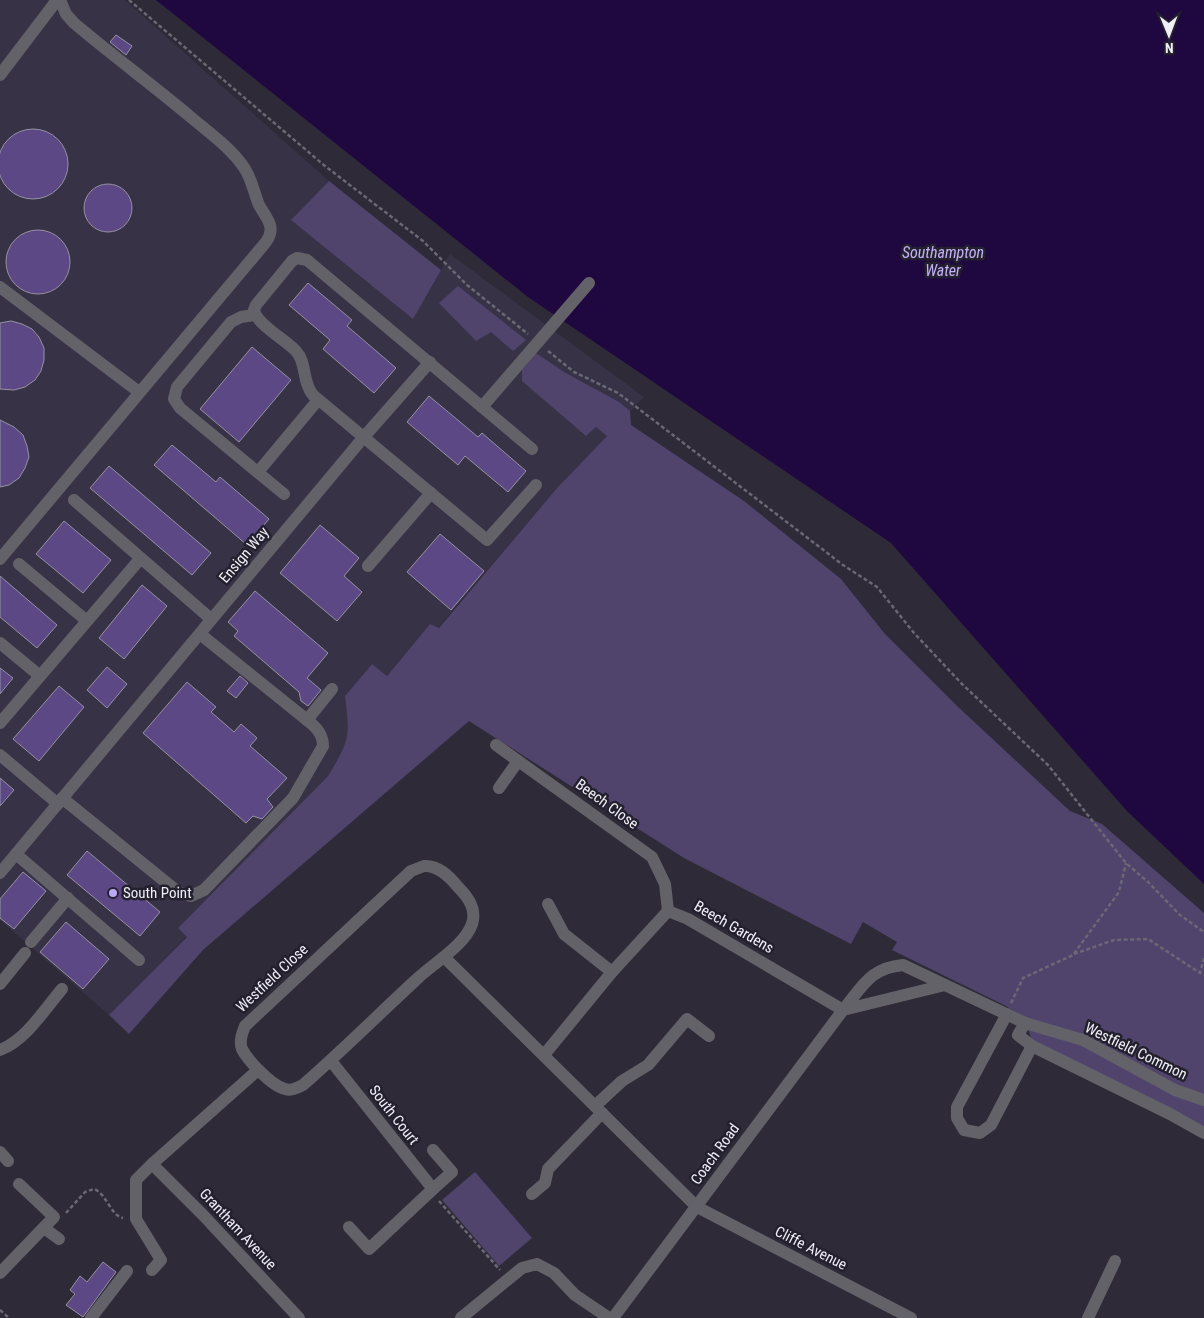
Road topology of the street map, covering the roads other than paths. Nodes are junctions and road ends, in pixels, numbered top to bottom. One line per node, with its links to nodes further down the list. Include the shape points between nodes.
1 (59, 0): 2 (street); 7 (street, via 74,23 226,147 246,171 271,227 266,242)
2 (0, 75)
3 (589, 283): 9 (street)
4 (0, 287): 7 (street)
5 (254, 315): 6 (street, via 256,305 289,265 297,258 303,258); 8 (street, via 298,354 308,390); 12 (street, via 231,322 174,393 174,399 180,408)
6 (430, 362): 9 (street); 10 (street, Ensign Way)
7 (139, 392): 17 (street)
8 (318, 400): 10 (street); 12 (street)
9 (482, 407): 11 (street)
10 (363, 438): 14 (street); 21 (street, Ensign Way)
11 (532, 449)
12 (258, 472): 15 (street)
13 (536, 485): 14 (street, via 487,540)
14 (430, 493): 20 (street)
15 (284, 494)
16 (74, 500): 18 (street)
17 (0, 559)
18 (140, 559): 21 (street); 22 (street)
19 (19, 564): 22 (street)
20 (368, 566)
21 (212, 620): 23 (street, Ensign Way)
22 (86, 621): 25 (street)
23 (200, 634): 27 (street); 33 (street, Ensign Way)
24 (0, 643): 25 (street)
25 (40, 676): 28 (street)
26 (332, 688): 27 (street)
27 (307, 720): 33 (street, via 316,726 323,746 296,793 204,890 190,896 178,892)
28 (0, 723)
29 (496, 745): 31 (street, Beech Close)
30 (0, 754): 33 (street)
31 (518, 761): 32 (street); 38 (street, Beech Close, via 652,857 665,884)
32 (499, 788)
33 (60, 801): 34 (street, Ensign Way)
34 (16, 854): 35 (street, Ensign Way); 36 (street)
35 (1, 869)
36 (68, 898): 40 (street); 43 (street)
37 (548, 904): 42 (street, via 564,934)
38 (668, 911): 42 (street); 46 (street, Beech Gardens, via 688,919)
39 (444, 957): 52 (street); 53 (street, Westfield Close); 54 (street, Westfield Close, via 470,930 473,911 469,899 443,872 431,866 420,866 410,871 248,1022 243,1031 242,1046)
40 (139, 960)
41 (903, 965): 44 (street, Westfield Common); 46 (street, Coach Road, via 886,966 872,975)
42 (612, 972): 52 (street)
43 (0, 984)
44 (945, 985): 46 (street); 47 (street, Westfield Common)
45 (62, 989): 51 (street, via 22,1036)
46 (843, 1010): 63 (street, Coach Road)
47 (1007, 1014): 48 (street, Westfield Common); 50 (street, via 957,1107 957,1118 964,1130 980,1132 991,1126)
48 (1026, 1023): 50 (street, via 1018,1034); 55 (street, Westfield Common, via 1083,1040 1175,1090)
49 (709, 1036): 56 (street, via 687,1019 648,1065 622,1081)
50 (1032, 1046): 57 (street)
51 (0, 1050)
52 (544, 1055): 56 (street)
53 (330, 1061): 54 (street, Westfield Close, via 295,1089 276,1085); 61 (street, South Court)
54 (258, 1070): 59 (street)
55 (1204, 1100)
56 (598, 1110): 62 (street, via 548,1169 545,1183); 63 (street)
57 (1204, 1133)
58 (433, 1150): 61 (street, South Court, via 452,1172)
59 (152, 1164): 68 (street, via 136,1180 136,1219 161,1260); 72 (street, Grantham Avenue)
60 (19, 1184): 65 (street, via 54,1216)
61 (432, 1190): 64 (street, South Court, via 369,1249)
62 (532, 1194)
63 (697, 1207): 75 (street, Coach Road); 76 (street, Cliffe Avenue)
64 (349, 1226)
65 (44, 1228): 66 (street); 70 (street)
66 (59, 1239)
67 (1115, 1261): 77 (street)
68 (152, 1270)
69 (128, 1271): 71 (street)
70 (0, 1273)
71 (90, 1318)
72 (299, 1318)
73 (461, 1318): 74 (street, via 522,1268 537,1264 554,1272 575,1295)
74 (609, 1318)
75 (613, 1318)
76 (911, 1318)
77 (1088, 1318)

